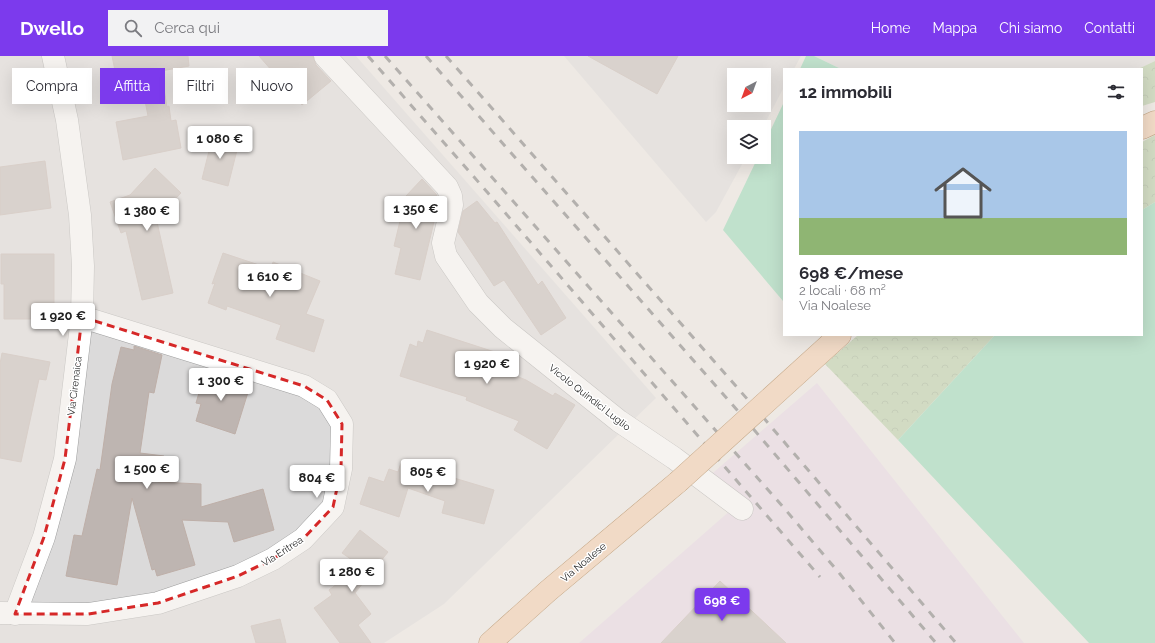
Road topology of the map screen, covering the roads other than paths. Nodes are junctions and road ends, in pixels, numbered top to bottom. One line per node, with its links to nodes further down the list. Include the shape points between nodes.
1 (53, 56): 5 (street, Via Cirenaica, via 67,120 80,215)
2 (325, 56): 7 (street, Vicolo Quindici Luglio, via 447,187 452,205 443,243 444,249 446,256 478,303 503,328 619,421)
3 (1155, 122): 4 (main road)
4 (1143, 128)
5 (82, 317): 8 (street, Via Cirenaica, via 65,459 44,537); 8 (street, Via Eritrea, via 304,386 326,400 342,424 341,469 333,507 303,539 273,559 238,576 158,603 88,614)
6 (835, 340): 9 (main road, Via Noalese, bridge, via 678,482)
7 (742, 509)
8 (8, 613)
9 (490, 643)

